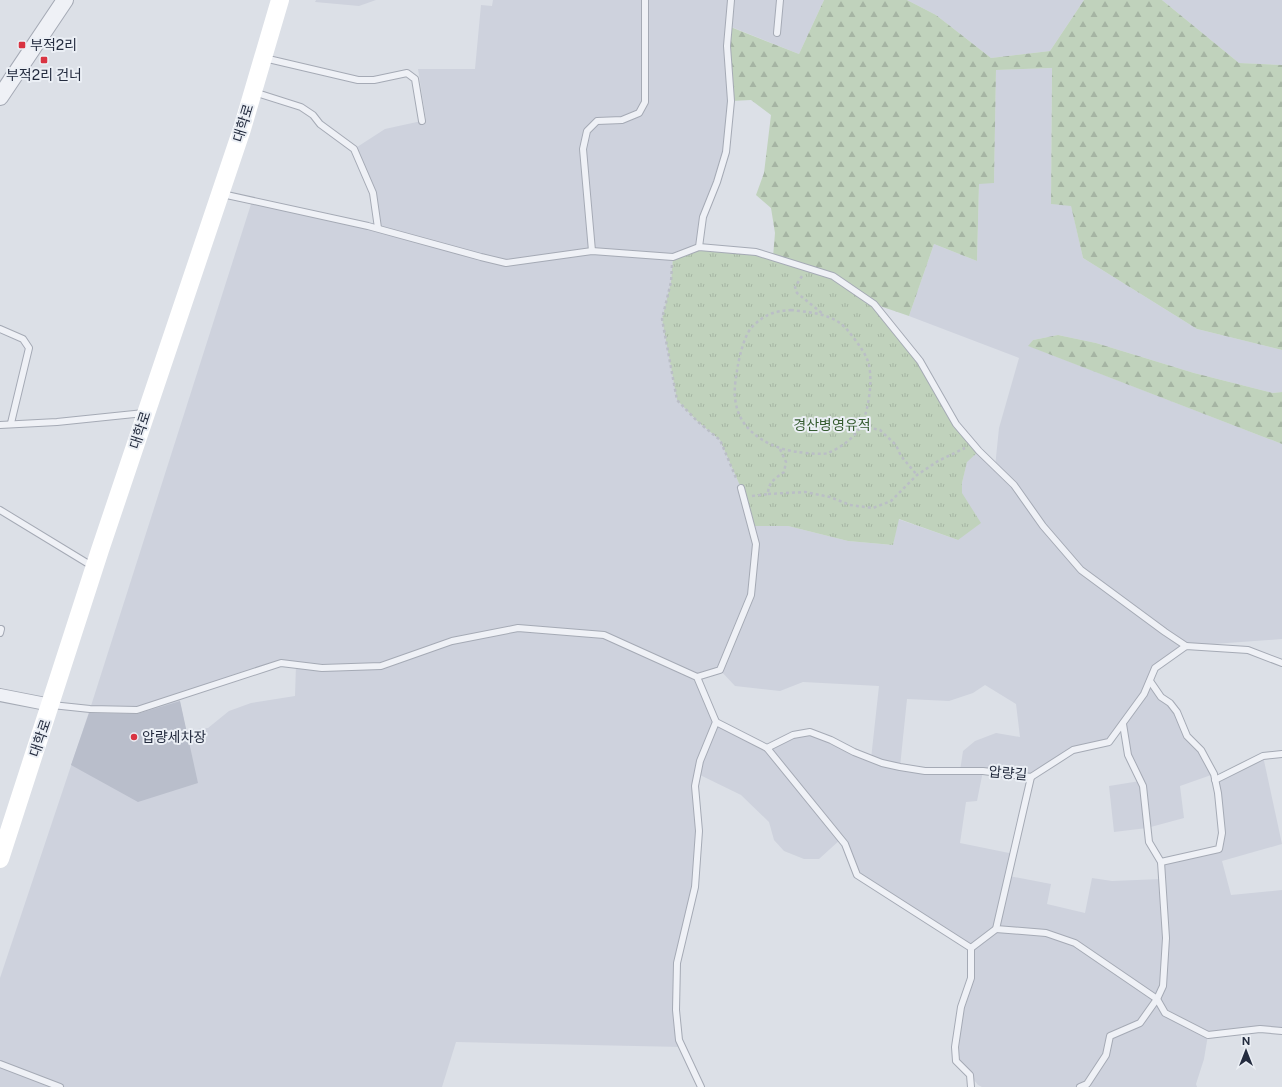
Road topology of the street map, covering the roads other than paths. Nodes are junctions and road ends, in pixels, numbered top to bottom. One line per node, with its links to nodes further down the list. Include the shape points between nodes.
1 (65, 0): 9 (street)
2 (280, 0): 7 (main road, 대학로)
3 (645, 0): 14 (lane, via 645,102 639,113 622,120 597,121 587,131 584,143)
4 (730, 0): 13 (lane, via 727,46 731,101 726,152 703,217)
5 (780, 0): 6 (lane)
6 (777, 33)
7 (262, 58): 8 (main road, 대학로); 10 (lane, via 358,80 374,80 407,73 415,79)
8 (252, 92): 11 (main road, 대학로); 12 (lane, via 301,107 354,149 373,193)
9 (0, 97)
10 (422, 122)
11 (220, 193): 12 (lane); 16 (main road, 대학로)
12 (378, 228): 14 (lane, via 506,263)
13 (698, 247): 14 (lane, via 673,257); 22 (lane, via 756,252 833,276 874,304 920,361 956,424 1014,485 1043,526 1080,570)
14 (592, 251)
15 (0, 329): 17 (lane, via 23,339 29,348)
16 (146, 413): 17 (lane, via 58,422); 21 (main road, 대학로)
17 (11, 423): 18 (lane)
18 (0, 424)
19 (741, 488): 24 (lane, via 756,544 751,595 720,670)
20 (0, 510): 21 (lane)
21 (94, 568): 27 (main road, 대학로)
22 (1186, 646): 23 (lane, via 1248,650); 25 (lane, 압량길, via 1155,668)
23 (1282, 663)
24 (697, 677): 27 (lane, via 604,636 518,628 452,641 381,666 322,668 281,663 136,710); 28 (lane)
25 (1150, 681): 29 (lane, 압량길); 33 (lane, via 1161,697 1177,712 1187,736 1201,750)
26 (0, 695): 27 (street)
27 (51, 705): 34 (main road, 대학로)
28 (716, 722): 30 (lane); 43 (lane, via 700,761 695,786 699,831 695,887 678,962 676,1010 679,1040)
29 (1123, 724): 32 (lane, 압량길, via 1109,742 1073,750); 36 (lane, via 1128,755 1143,786 1149,842)
30 (767, 748): 32 (lane, 압량길, via 793,735 810,732 854,752 894,766 925,771 983,771); 38 (lane, via 845,844 857,875)
31 (1282, 754): 33 (lane, via 1263,756)
32 (1031, 777): 37 (lane)
33 (1215, 780): 36 (lane, via 1222,833 1219,849)
34 (4, 831): 35 (main road, 대학로)
35 (0, 859)
36 (1161, 862): 39 (lane, via 1166,938 1163,986)
37 (996, 929): 38 (lane); 39 (lane, via 1046,933 1075,943)
38 (971, 948): 44 (lane, via 971,978 961,1007 955,1046 956,1061 970,1075)
39 (1157, 999): 40 (lane, via 1165,1013 1208,1035 1260,1029); 45 (lane, via 1140,1023 1110,1036 1106,1054 1087,1084)
40 (1282, 1031)
41 (0, 1064): 42 (lane)
42 (60, 1087)
43 (701, 1087)
44 (971, 1087)
45 (1080, 1087)

